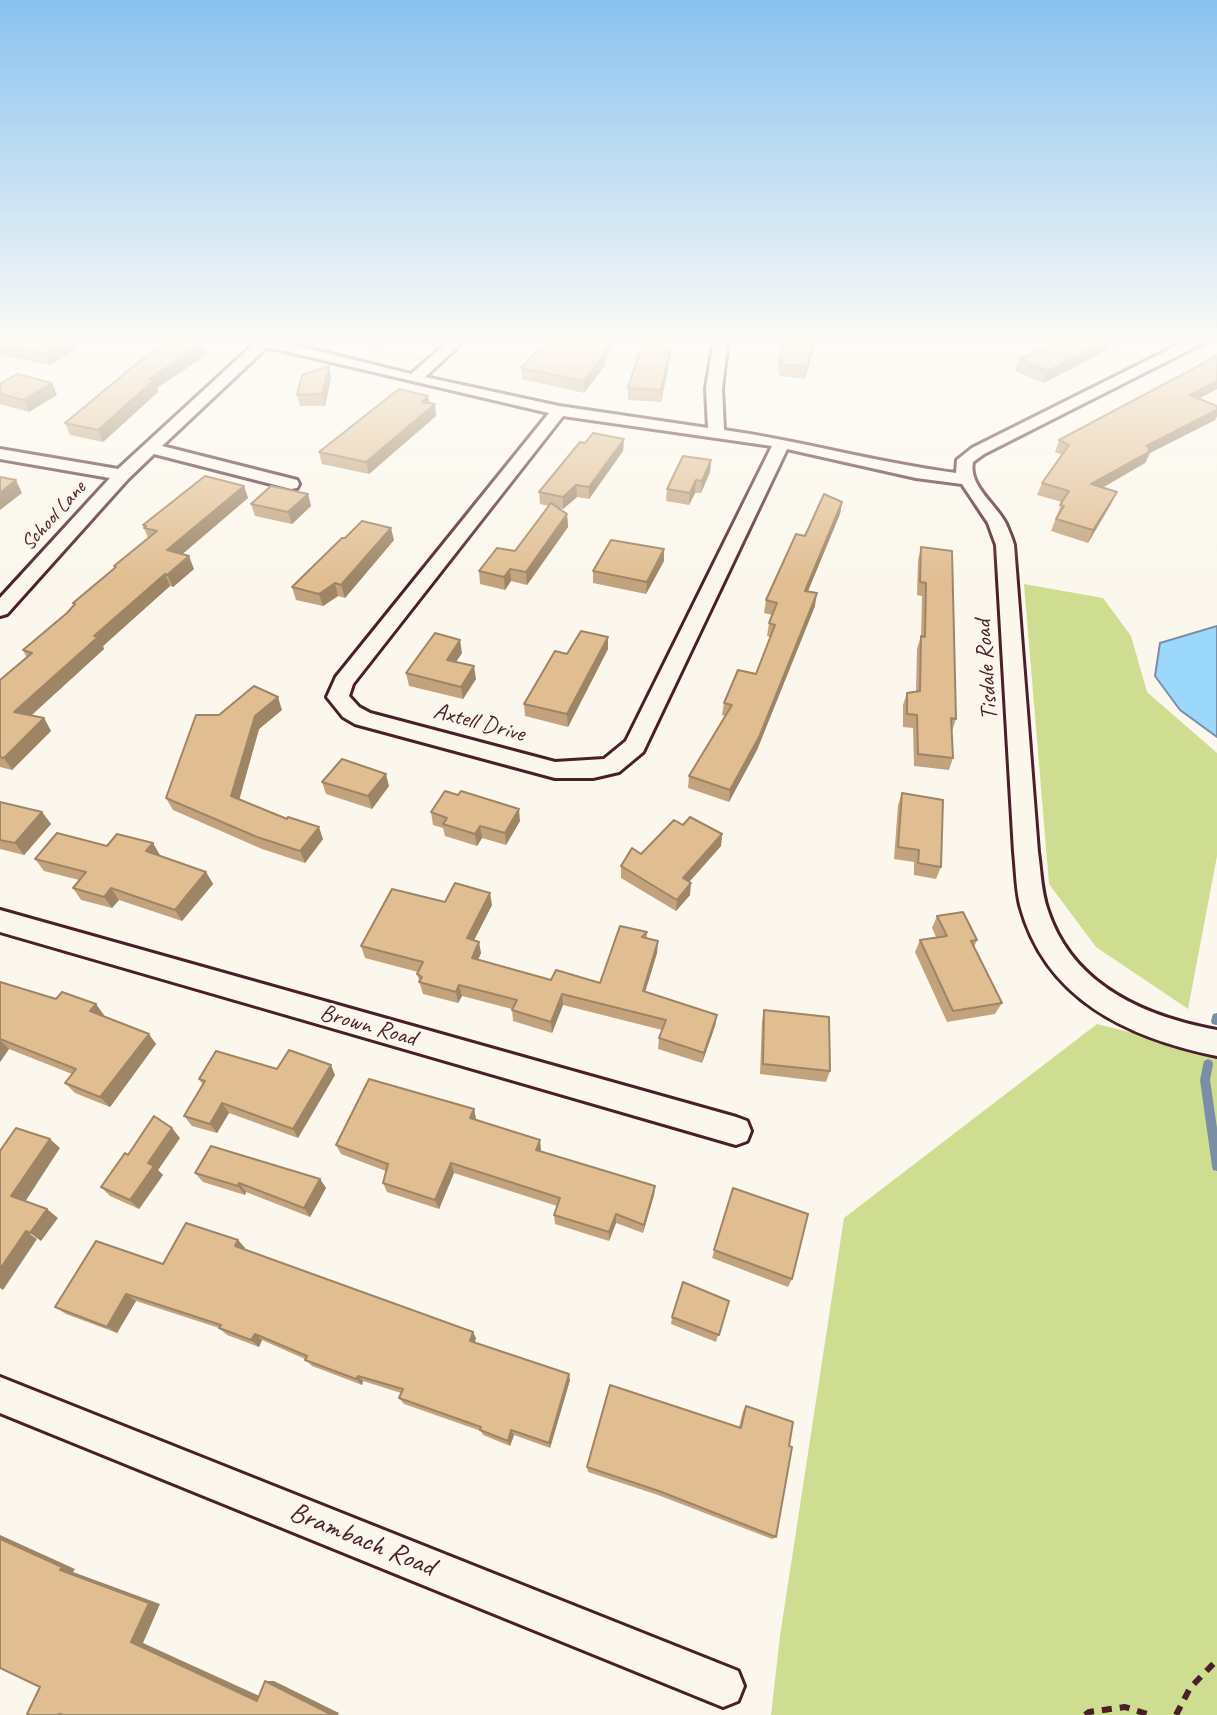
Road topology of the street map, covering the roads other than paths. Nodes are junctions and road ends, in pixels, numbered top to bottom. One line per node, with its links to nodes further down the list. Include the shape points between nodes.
1 (178, 420): 8 (street, School Lane)
2 (552, 420): 7 (street, Axtell Drive, via 343,682 338,696 351,712 555,770 611,766 635,746)
3 (627, 420): 6 (street)
4 (716, 420): 6 (street)
5 (1039, 420): 11 (street, via 965,460)
6 (716, 432): 7 (street)
7 (782, 443): 11 (street)
8 (149, 448): 10 (street, School Lane); 12 (street)
9 (0, 454): 10 (street)
10 (122, 475): 13 (street, School Lane)
11 (967, 480): 15 (street, Tisdale Road, via 990,511 1005,545 1026,852 1032,902 1041,926 1069,972 1100,1002 1172,1035)
12 (291, 484)
13 (0, 610)
14 (0, 921): 16 (street, Brown Road)
15 (1217, 1044)
16 (736, 1131)
17 (0, 1395): 18 (street, Brambach Road)
18 (723, 1686)

